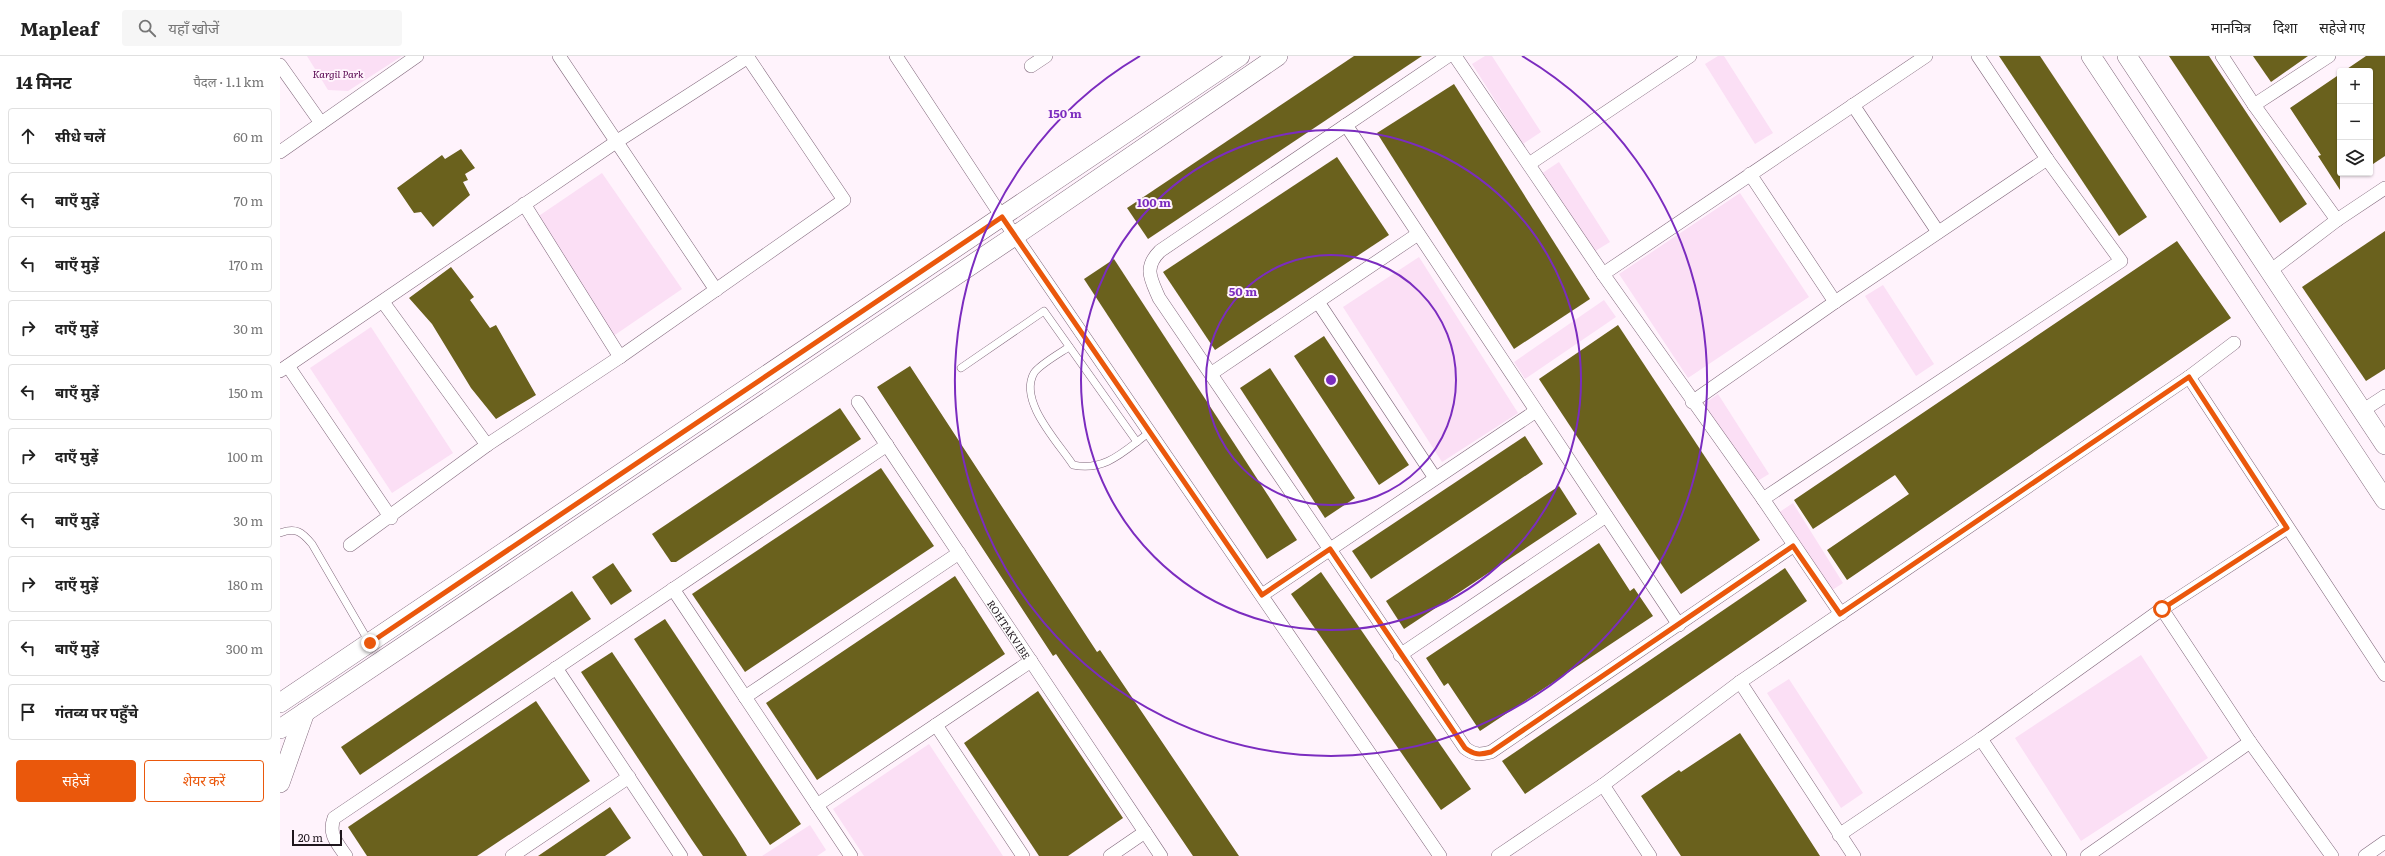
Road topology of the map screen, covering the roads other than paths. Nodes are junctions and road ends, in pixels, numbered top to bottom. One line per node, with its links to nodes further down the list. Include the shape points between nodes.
1 (417, 56): 21 (street)
2 (559, 56): 23 (street)
3 (896, 56): 30 (street)
4 (1046, 56): 18 (street)
5 (1240, 56): 30 (main road)
6 (1278, 56): 34 (main road)
7 (1448, 56): 22 (street)
8 (1455, 56): 26 (street)
9 (1690, 56): 26 (street)
10 (1926, 56): 19 (street)
11 (1978, 56): 25 (street)
12 (2092, 56): 60 (main road)
13 (2127, 56): 35 (main road)
14 (2222, 56): 20 (street)
15 (2329, 56): 20 (street)
16 (747, 57): 23 (street); 37 (street, via 844,200)
17 (280, 64): 21 (street)
18 (1031, 66)
19 (1853, 105): 27 (street); 32 (street)
20 (2254, 105): 31 (street)
21 (321, 123): 24 (street)
22 (1346, 125): 33 (street); 46 (street, via 1160,251 1152,259 1150,277 1160,298)
23 (616, 142): 29 (street); 37 (street)
24 (280, 152)
25 (2047, 159): 32 (street); 59 (street, via 2121,261)
26 (1530, 164): 36 (street)
27 (1750, 174): 36 (street); 40 (street)
28 (2385, 188): 31 (street)
29 (524, 204): 38 (street); 43 (street)
30 (1002, 217): 34 (street); 74 (main road)
31 (2337, 220): 35 (street)
32 (1938, 232): 40 (street)
33 (1418, 234): 39 (street); 51 (street)
34 (1016, 236): 53 (street); 82 (main road)
35 (2270, 271): 52 (main road)
36 (1603, 274): 50 (street)
37 (716, 290): 43 (street)
38 (383, 302): 45 (street); 55 (street)
39 (1318, 302): 46 (street); 58 (street)
40 (1835, 302): 50 (street)
41 (2234, 343): 47 (street)
42 (1069, 347): 44 (lane, via 1044,311); 54 (lane); 54 (lane, via 1035,372 1030,386 1033,405 1073,465 1088,468 1111,461)
43 (620, 357): 55 (street)
44 (961, 368)
45 (284, 369): 62 (street)
46 (1212, 373): 67 (street)
47 (2189, 377): 63 (street); 72 (street)
48 (2385, 396): 52 (street)
49 (858, 402): 56 (street, ROHTAKVIBE)
50 (1692, 402): 59 (street)
51 (1536, 411): 58 (street); 61 (street)
52 (2362, 411): 57 (main road)
53 (1150, 432): 54 (lane); 70 (street)
54 (1137, 442)
55 (487, 445): 62 (street)
56 (887, 445): 68 (street, ROHTAKVIBE); 69 (street)
57 (2385, 445)
58 (1435, 478): 67 (street)
59 (1763, 499): 66 (street)
60 (2385, 500)
61 (1606, 516): 73 (street); 75 (street)
62 (390, 518): 65 (street)
63 (2287, 528): 71 (street); 78 (street)
64 (280, 533): 74 (lane, via 292,529 302,533 312,544)
65 (350, 545)
66 (1793, 546): 72 (street); 73 (street)
67 (1330, 549): 70 (street); 75 (street)
68 (959, 553): 76 (street, ROHTAKVIBE); 80 (street)
69 (673, 589): 77 (street); 80 (street)
70 (1262, 595): 101 (street)
71 (2162, 609): 85 (street); 86 (street)
72 (1840, 614): 79 (street)
73 (1679, 625): 75 (street, via 1491,752 1480,755 1472,754 1465,748)
74 (370, 643): 81 (main road)
75 (1400, 655)
76 (1031, 661): 83 (street); 91 (street, ROHTAKVIBE)
77 (556, 668): 87 (street); 94 (street, via 334,818 331,826 332,836)
78 (2385, 675)
79 (1740, 682): 89 (street); 92 (street)
80 (745, 697): 90 (street)
81 (280, 703)
82 (305, 712): 84 (main road); 88 (main road)
83 (936, 725): 90 (street); 98 (street)
84 (280, 729)
85 (1981, 739): 92 (street); 105 (street)
86 (2250, 742): 106 (street); 107 (street)
87 (629, 777): 95 (street); 96 (street)
88 (280, 783)
89 (1603, 785): 102 (street); 103 (street)
90 (817, 805): 97 (street)
91 (1145, 832): 99 (street); 100 (street, ROHTAKVIBE)
92 (1839, 835): 104 (street)
93 (2385, 842): 108 (street)
94 (346, 856)
95 (512, 856)
96 (681, 856)
97 (851, 856)
98 (1023, 856)
99 (1110, 856)
100 (1161, 856)
101 (1440, 856)
102 (1498, 856)
103 (1650, 856)
104 (1854, 856)
105 (2060, 856)
106 (2088, 856)
107 (2332, 856)
108 (2365, 856)

